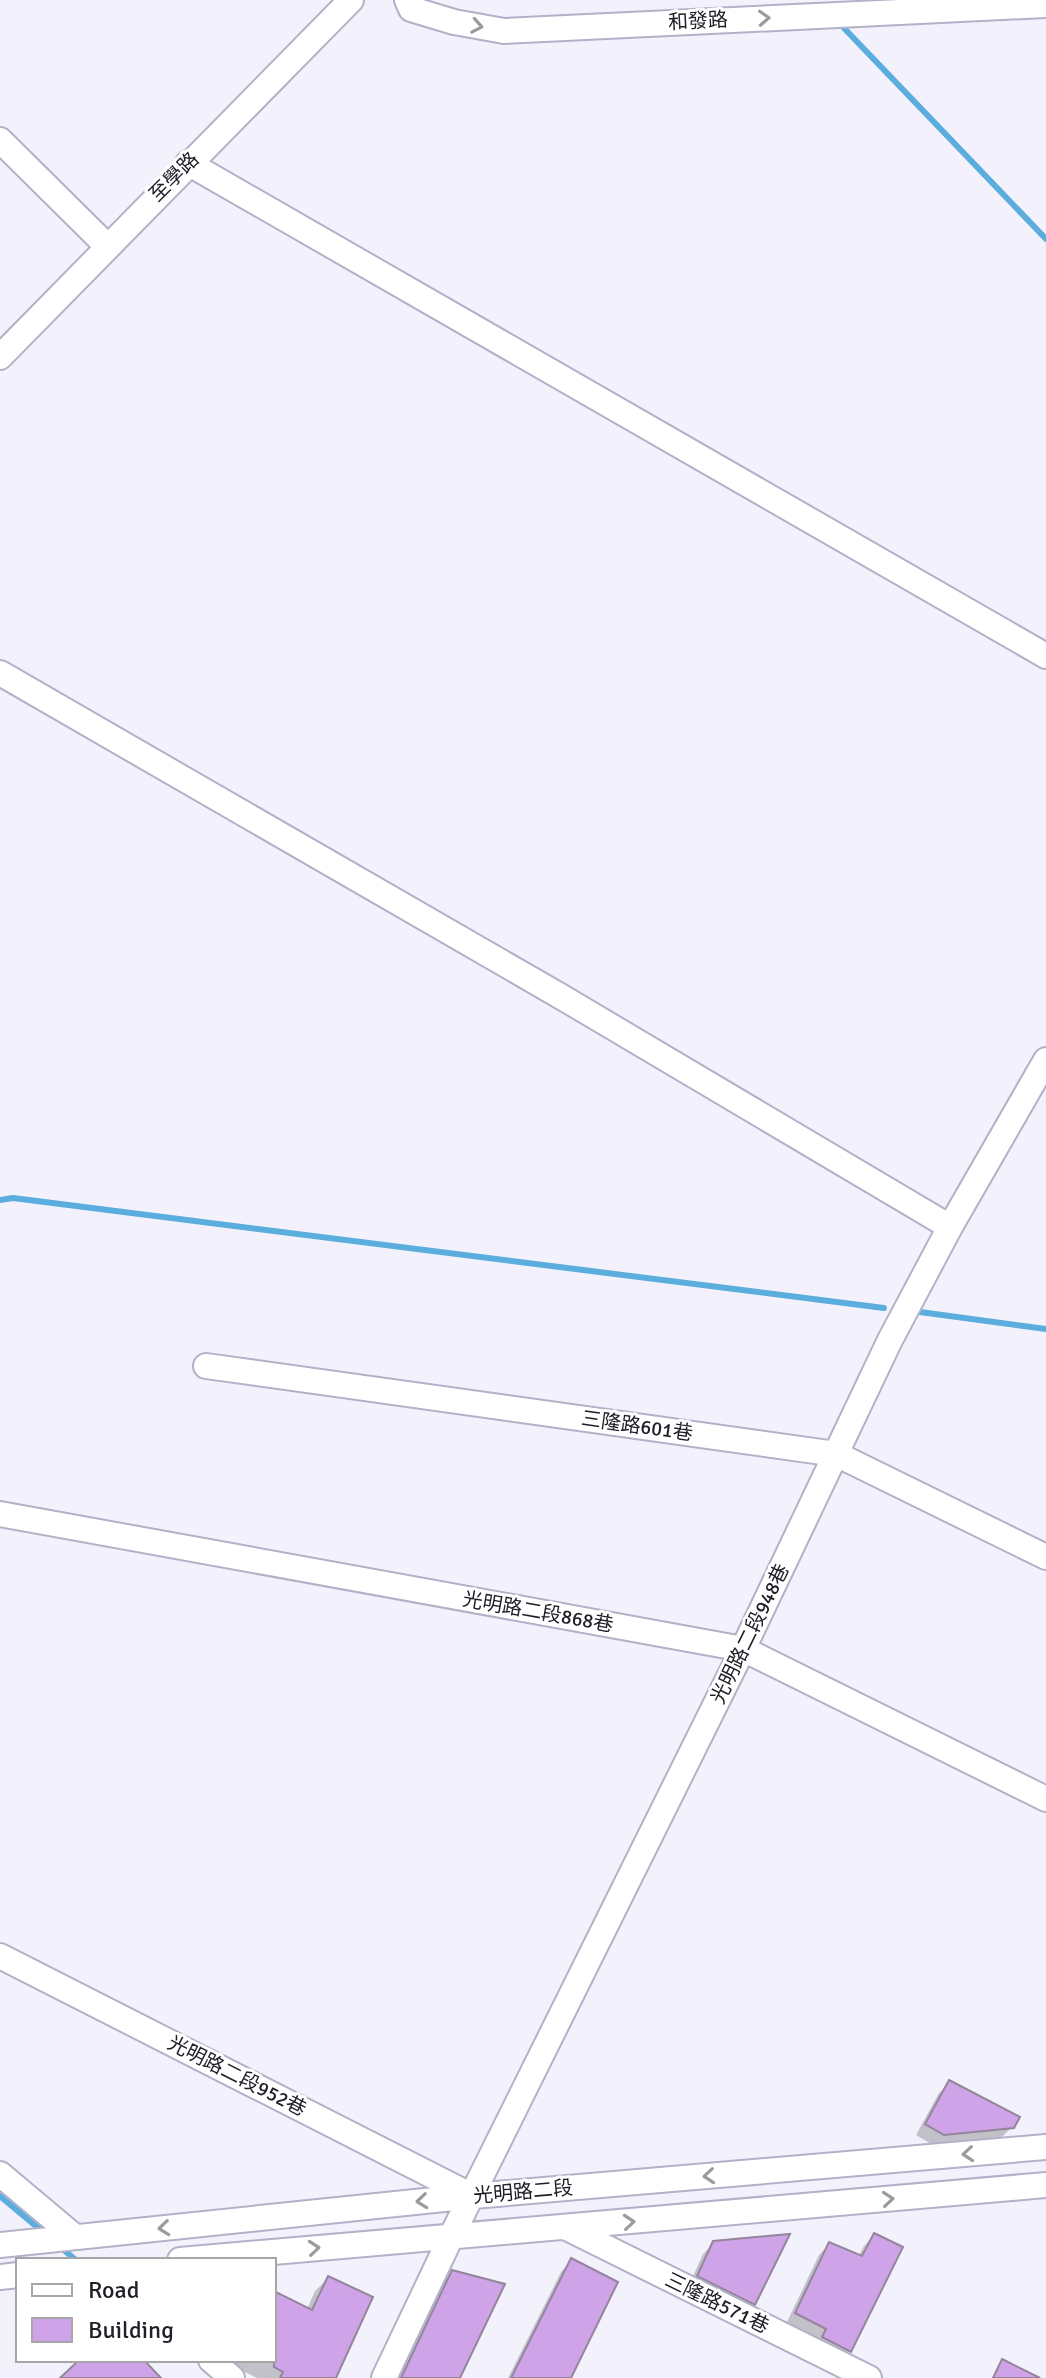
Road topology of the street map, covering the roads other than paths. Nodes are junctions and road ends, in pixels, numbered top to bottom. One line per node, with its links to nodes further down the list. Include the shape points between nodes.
1 (351, 0): 5 (street, 至學路)
2 (407, 0): 3 (street, 和發路, one-way to 3, via 411,9 504,31)
3 (1046, 5)
4 (0, 140): 6 (street)
5 (188, 163): 6 (street, 至學路); 8 (street)
6 (107, 246): 7 (street, 至學路)
7 (2, 350)
8 (1046, 656)
9 (0, 673): 11 (street)
10 (1046, 1060): 11 (street, 光明路二段948巷)
11 (950, 1227): 13 (street, 光明路二段948巷)
12 (206, 1366): 13 (street, 三隆路601巷)
13 (836, 1454): 15 (street, 三隆路601巷); 16 (street, 光明路二段948巷)
14 (0, 1514): 16 (street, 光明路二段868巷)
15 (1046, 1557)
16 (743, 1649): 17 (street, 光明路二段868巷); 22 (street, 光明路二段948巷)
17 (1046, 1799)
18 (0, 1956): 22 (street, 光明路二段952巷)
19 (1046, 2147): 22 (street, 光明路二段, one-way to 22)
20 (0, 2174): 24 (street)
21 (1046, 2185): 23 (street, 光明路二段, one-way to 21)
22 (469, 2205): 24 (street, 光明路二段, one-way to 24); 25 (street, 光明路二段948巷)
23 (565, 2227): 25 (street, 光明路二段); 31 (street, 三隆路571巷)
24 (75, 2237): 26 (street, 光明路二段)
25 (451, 2237): 27 (street, 光明路二段, one-way to 25); 30 (street, 光明路二段948巷)
26 (0, 2245)
27 (204, 2258)
28 (213, 2362): 29 (street)
29 (232, 2378)
30 (384, 2378)
31 (869, 2378)

